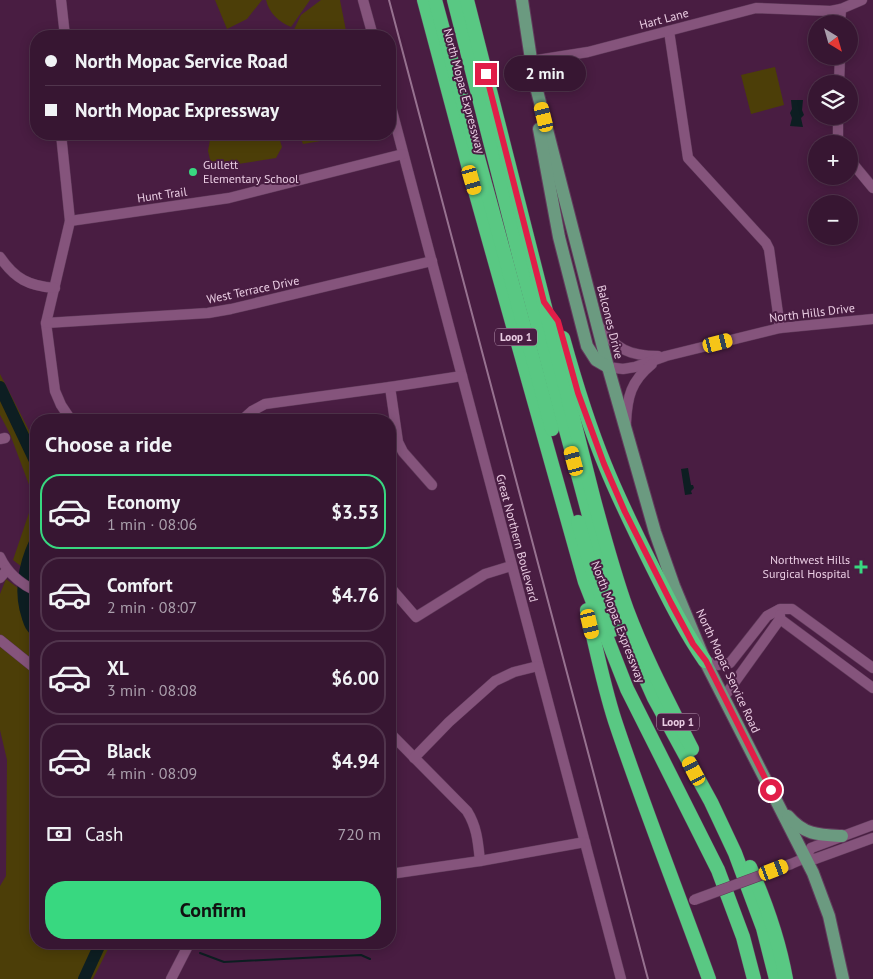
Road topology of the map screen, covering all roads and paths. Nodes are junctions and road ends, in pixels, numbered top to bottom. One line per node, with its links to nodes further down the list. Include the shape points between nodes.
1 (61, 0): 12 (street)
2 (363, 0): 13 (street)
3 (424, 0): 17 (highway, North Mopac Expressway / Loop 1)
4 (435, 0): 24 (highway)
5 (454, 0): 59 (highway, via 596,547 629,642)
6 (467, 0): 28 (highway, North Mopac Expressway / Loop 1)
7 (522, 0): 15 (main road, Balcones Drive)
8 (862, 0): 10 (street, Hart Lane)
9 (756, 4): 10 (street, Hart Lane); 14 (street, Hart Lane)
10 (840, 9): 11 (street)
11 (840, 15)
12 (64, 30)
13 (371, 30)
14 (669, 31): 15 (street, Hart Lane, via 588,52); 32 (street, via 688,158 770,249)
15 (531, 61): 16 (main road, Balcones Drive)
16 (534, 79): 30 (main road, Balcones Drive); 34 (main road, Balcones Drive, via 536,108 559,237 587,346 596,360)
17 (449, 92): 24 (highway); 47 (highway, North Mopac Expressway / Loop 1)
18 (396, 127): 20 (street, Great Northern Boulevard)
19 (62, 140): 23 (street)
20 (403, 154): 23 (street, Hunt Trail, via 229,198); 26 (street, Great Northern Boulevard)
21 (858, 170): 22 (street)
22 (873, 188)
23 (70, 221): 27 (street)
24 (497, 227): 77 (highway, via 563,469 607,614 644,703 725,862 749,926)
25 (0, 257): 27 (street, via 19,278 37,286)
26 (432, 261): 31 (street, West Terrace Drive, via 208,313); 35 (street, Great Northern Boulevard)
27 (54, 288): 31 (street)
28 (544, 302): 52 (highway, North Mopac Expressway / Loop 1, via 608,549); 53 (highway, via 558,321 578,393 625,512 693,644)
29 (873, 319): 32 (street, North Hills Drive)
30 (596, 321): 33 (street, North Hills Drive, via 611,341 626,352); 34 (main road, Balcones Drive)
31 (46, 323): 37 (street, via 55,391)
32 (780, 328): 33 (street, North Hills Drive)
33 (666, 356): 34 (street, North Hills Drive, via 636,367); 41 (street, via 641,374 634,384 627,401)
34 (608, 367): 41 (main road, North Mopac Service Road)
35 (462, 376): 36 (street); 44 (street, Great Northern Boulevard)
36 (390, 387): 38 (street, via 265,404); 39 (street)
37 (67, 414)
38 (249, 414)
39 (394, 414)
40 (396, 428): 42 (street, via 403,452)
41 (626, 430): 53 (main road, North Mopac Service Road, via 655,532)
42 (432, 486)
43 (0, 557): 45 (street)
44 (511, 566): 49 (street, via 485,574 416,617); 55 (street, Great Northern Boulevard)
45 (10, 572): 46 (street); 48 (street)
46 (0, 578)
47 (585, 582): 70 (highway, via 586,605 613,712 651,826); 76 (highway, North Mopac Expressway / Loop 1, via 627,689 718,870 743,937)
48 (30, 587)
49 (396, 594)
50 (780, 614): 53 (street, via 767,616 730,663 718,665); 56 (street, via 792,609); 57 (street); 58 (street)
51 (0, 640): 54 (street)
52 (647, 658): 59 (highway, via 651,681); 72 (highway, North Mopac Expressway / Loop 1, via 745,856 765,901)
53 (706, 661): 58 (main road, North Mopac Service Road)
54 (30, 664)
55 (538, 666): 61 (street, via 495,681); 66 (street, Great Northern Boulevard)
56 (873, 668)
57 (873, 688)
58 (724, 697): 62 (main road, North Mopac Service Road)
59 (668, 723): 78 (highway, via 734,853 763,928)
60 (396, 740): 61 (street)
61 (414, 758): 68 (street, via 473,820)
62 (779, 806): 64 (main road, via 806,831); 67 (main road, North Mopac Service Road)
63 (873, 826): 64 (street)
64 (842, 836): 67 (street, via 811,848)
65 (873, 838): 67 (street, via 815,859)
66 (585, 842): 68 (street); 74 (street, Great Northern Boulevard)
67 (806, 858): 70 (street, bridge); 81 (main road, North Mopac Service Road, via 829,916)
68 (480, 861): 69 (street)
69 (396, 873)
70 (688, 903): 75 (highway)
71 (187, 949): 73 (street)
72 (780, 949): 79 (highway, North Mopac Expressway / Loop 1); 80 (highway)
73 (172, 979)
74 (621, 979)
75 (709, 979)
76 (754, 979)
77 (764, 979)
78 (776, 979)
79 (786, 979)
80 (792, 979)
81 (843, 979)

